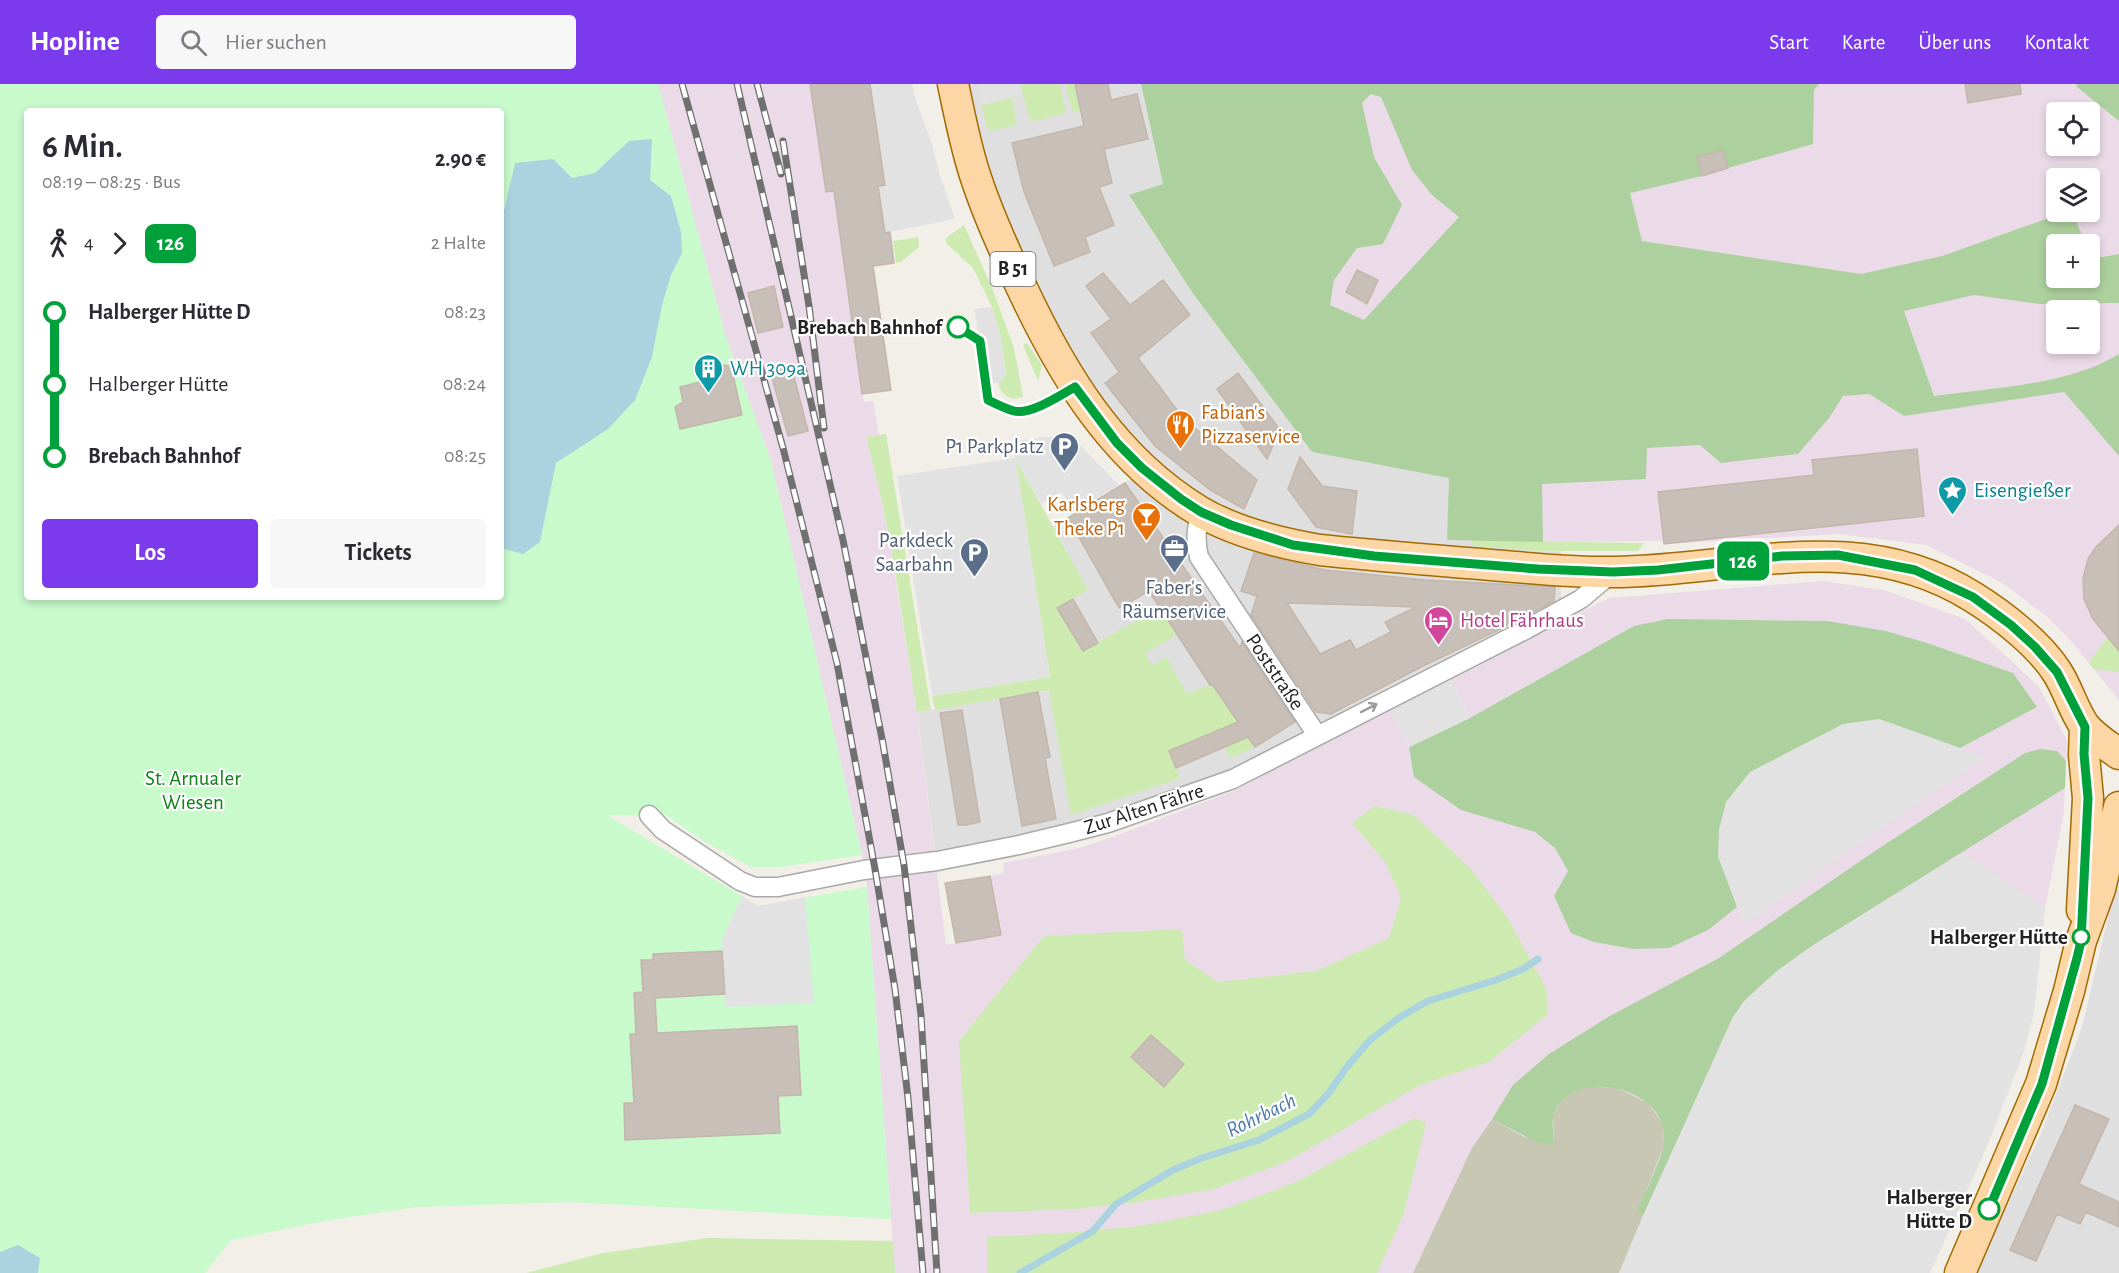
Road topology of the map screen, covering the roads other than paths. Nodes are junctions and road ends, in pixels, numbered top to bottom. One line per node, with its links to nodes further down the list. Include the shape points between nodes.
1 (953, 84): 2 (main road, B 51, via 977,181 997,234 1056,356 1117,443 1142,468)
2 (1201, 512): 3 (main road, B 51, via 1263,537 1320,550); 5 (street, Poststraße, via 1196,532 1199,557)
3 (1613, 572): 4 (main road, B 51, via 1782,556 1838,555 1915,570 1973,597 2035,647 2057,672); 5 (street, Zur Alten Fähre, one-way to 3, via 1553,615 1596,589)
4 (2085, 727): 6 (main road, B 51); 8 (main road, B 51)
5 (1317, 735): 9 (street, Zur Alten Fähre, via 1233,779 1108,822 937,861 778,887 755,887 740,881 663,830)
6 (2119, 754)
7 (2119, 770): 8 (main road, via 2103,777)
8 (2088, 798): 11 (main road, B 51)
9 (649, 815)
10 (2118, 816): 11 (main road, B 51, via 2100,889)
11 (2081, 941): 12 (main road, B 51, via 2042,1084)
12 (1960, 1273)

